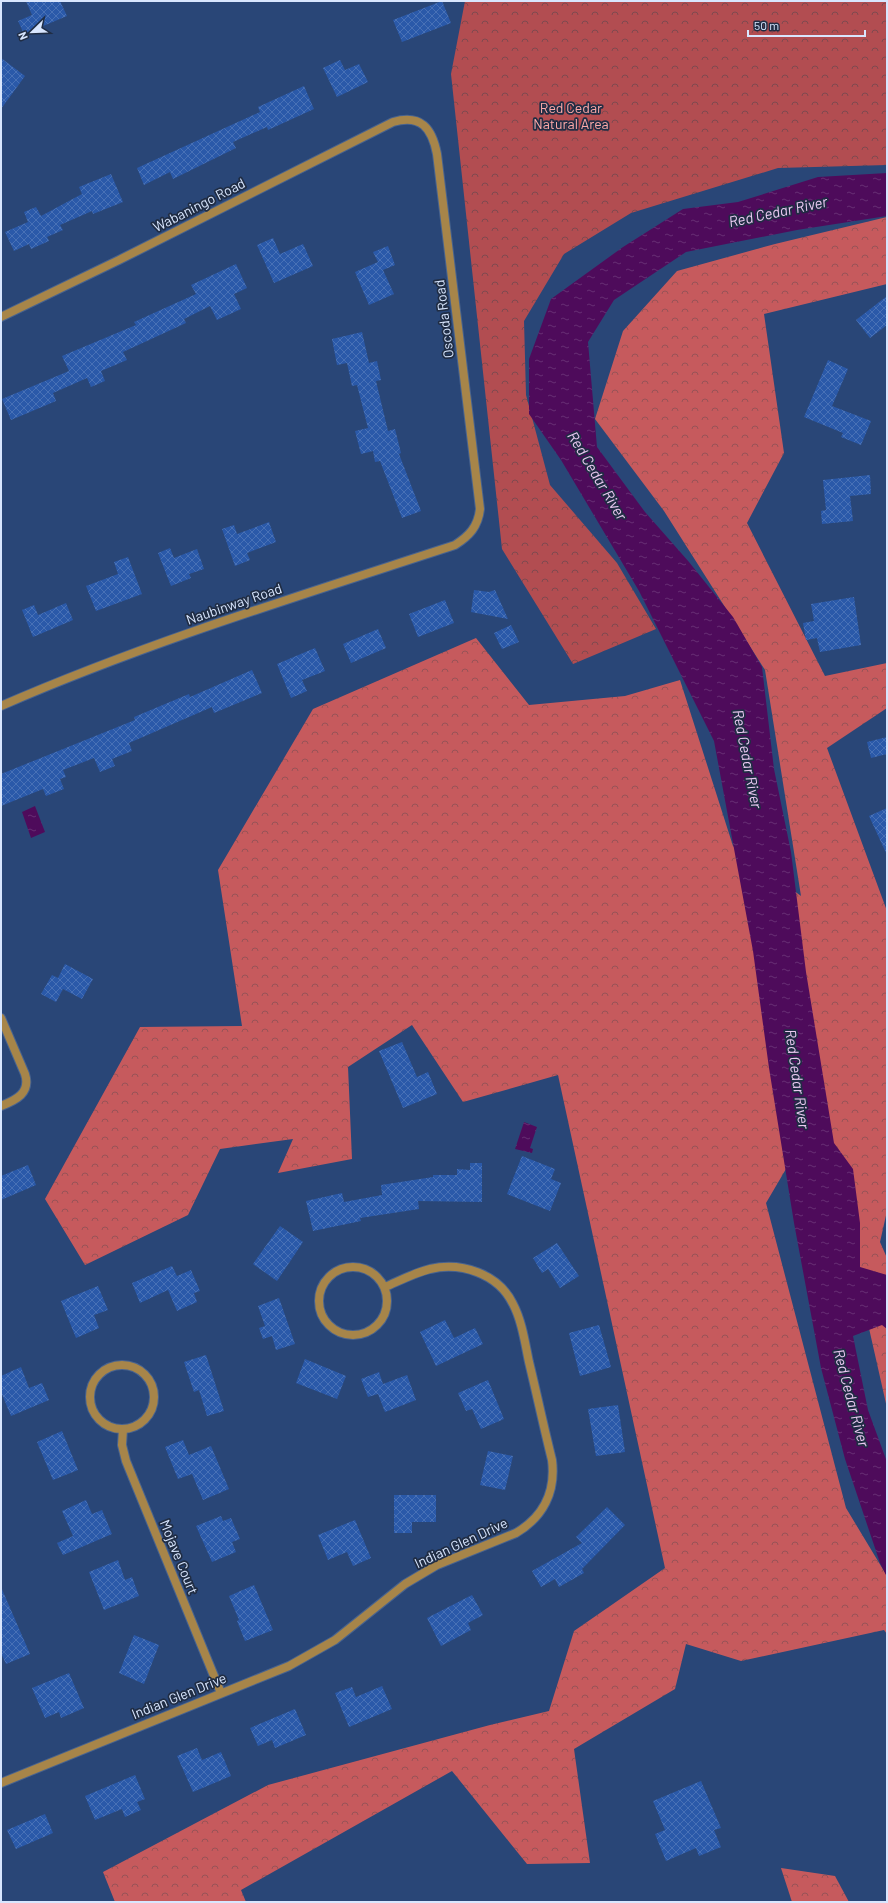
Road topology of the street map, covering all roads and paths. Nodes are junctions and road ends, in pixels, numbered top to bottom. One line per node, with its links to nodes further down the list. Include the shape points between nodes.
1 (410, 120): 2 (street, Wabaningo Road, via 393,122); 3 (street, Oscoda Road, via 422,124 433,135 437,154 480,510)
2 (1, 317)
3 (474, 528): 4 (street, Naubinway Road, via 466,538 455,544 175,638 65,678)
4 (1, 706)
5 (1, 1018): 6 (street, via 26,1074 27,1082 25,1090 17,1099)
6 (1, 1106)
7 (384, 1287): 7 (street, via 374,1273 365,1269 339,1269 325,1280 321,1288 321,1314 326,1322 340,1333 353,1335 366,1332 385,1314 387,1301); 9 (street, Indian Glen Drive, via 415,1273 450,1267 481,1274 496,1282 509,1296 520,1321 552,1460 552,1484 547,1501 541,1512 525,1527 437,1565 405,1584 347,1631 316,1652 289,1666)
8 (123, 1429): 8 (street, via 136,1426 148,1416 154,1401 154,1393 144,1372 121,1364 99,1374 90,1396 91,1404 99,1418 112,1427); 9 (street, Mojave Court, via 122,1445 126,1461)
9 (221, 1693): 10 (street, Indian Glen Drive)
10 (1, 1783)

